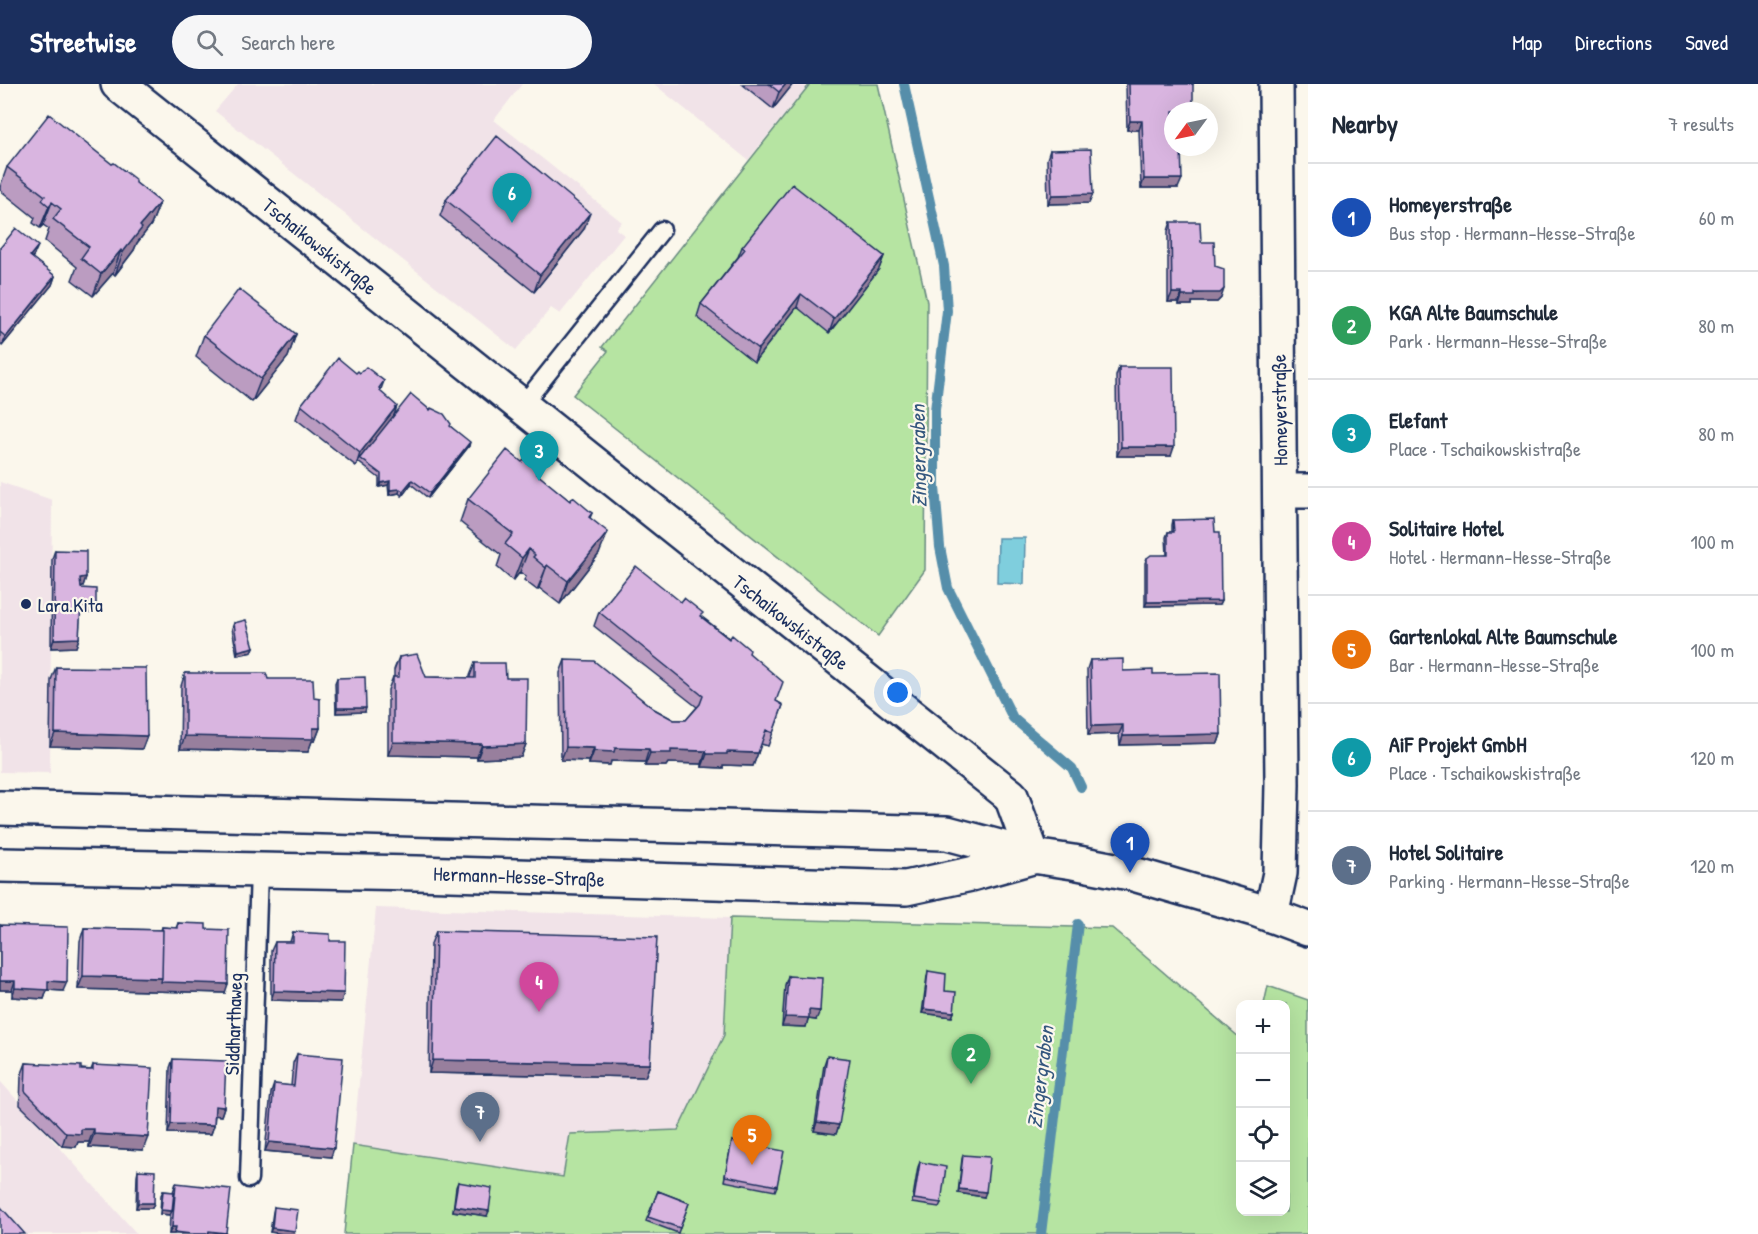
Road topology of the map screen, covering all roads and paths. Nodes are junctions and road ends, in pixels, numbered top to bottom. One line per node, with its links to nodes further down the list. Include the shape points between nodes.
1 (118, 84): 4 (main road, Tschaikowskistraße)
2 (1276, 84): 5 (main road, Homeyerstraße)
3 (662, 230): 4 (lane)
4 (521, 407): 7 (main road, Tschaikowskistraße, via 1011,796)
5 (1294, 491): 10 (main road, Homeyerstraße, via 1280,873)
6 (0, 808): 7 (main road, Hermann-Hesse-Straße, via 947,833)
7 (1033, 856): 9 (main road, Hermann-Hesse-Straße, via 906,888); 10 (main road, Hermann-Hesse-Straße, via 1130,873)
8 (0, 865): 9 (main road, Hermann-Hesse-Straße)
9 (259, 870): 12 (lane, Siddharthaweg)
10 (1271, 915): 11 (main road, Hermann-Hesse-Straße)
11 (1308, 929)
12 (249, 1179)

